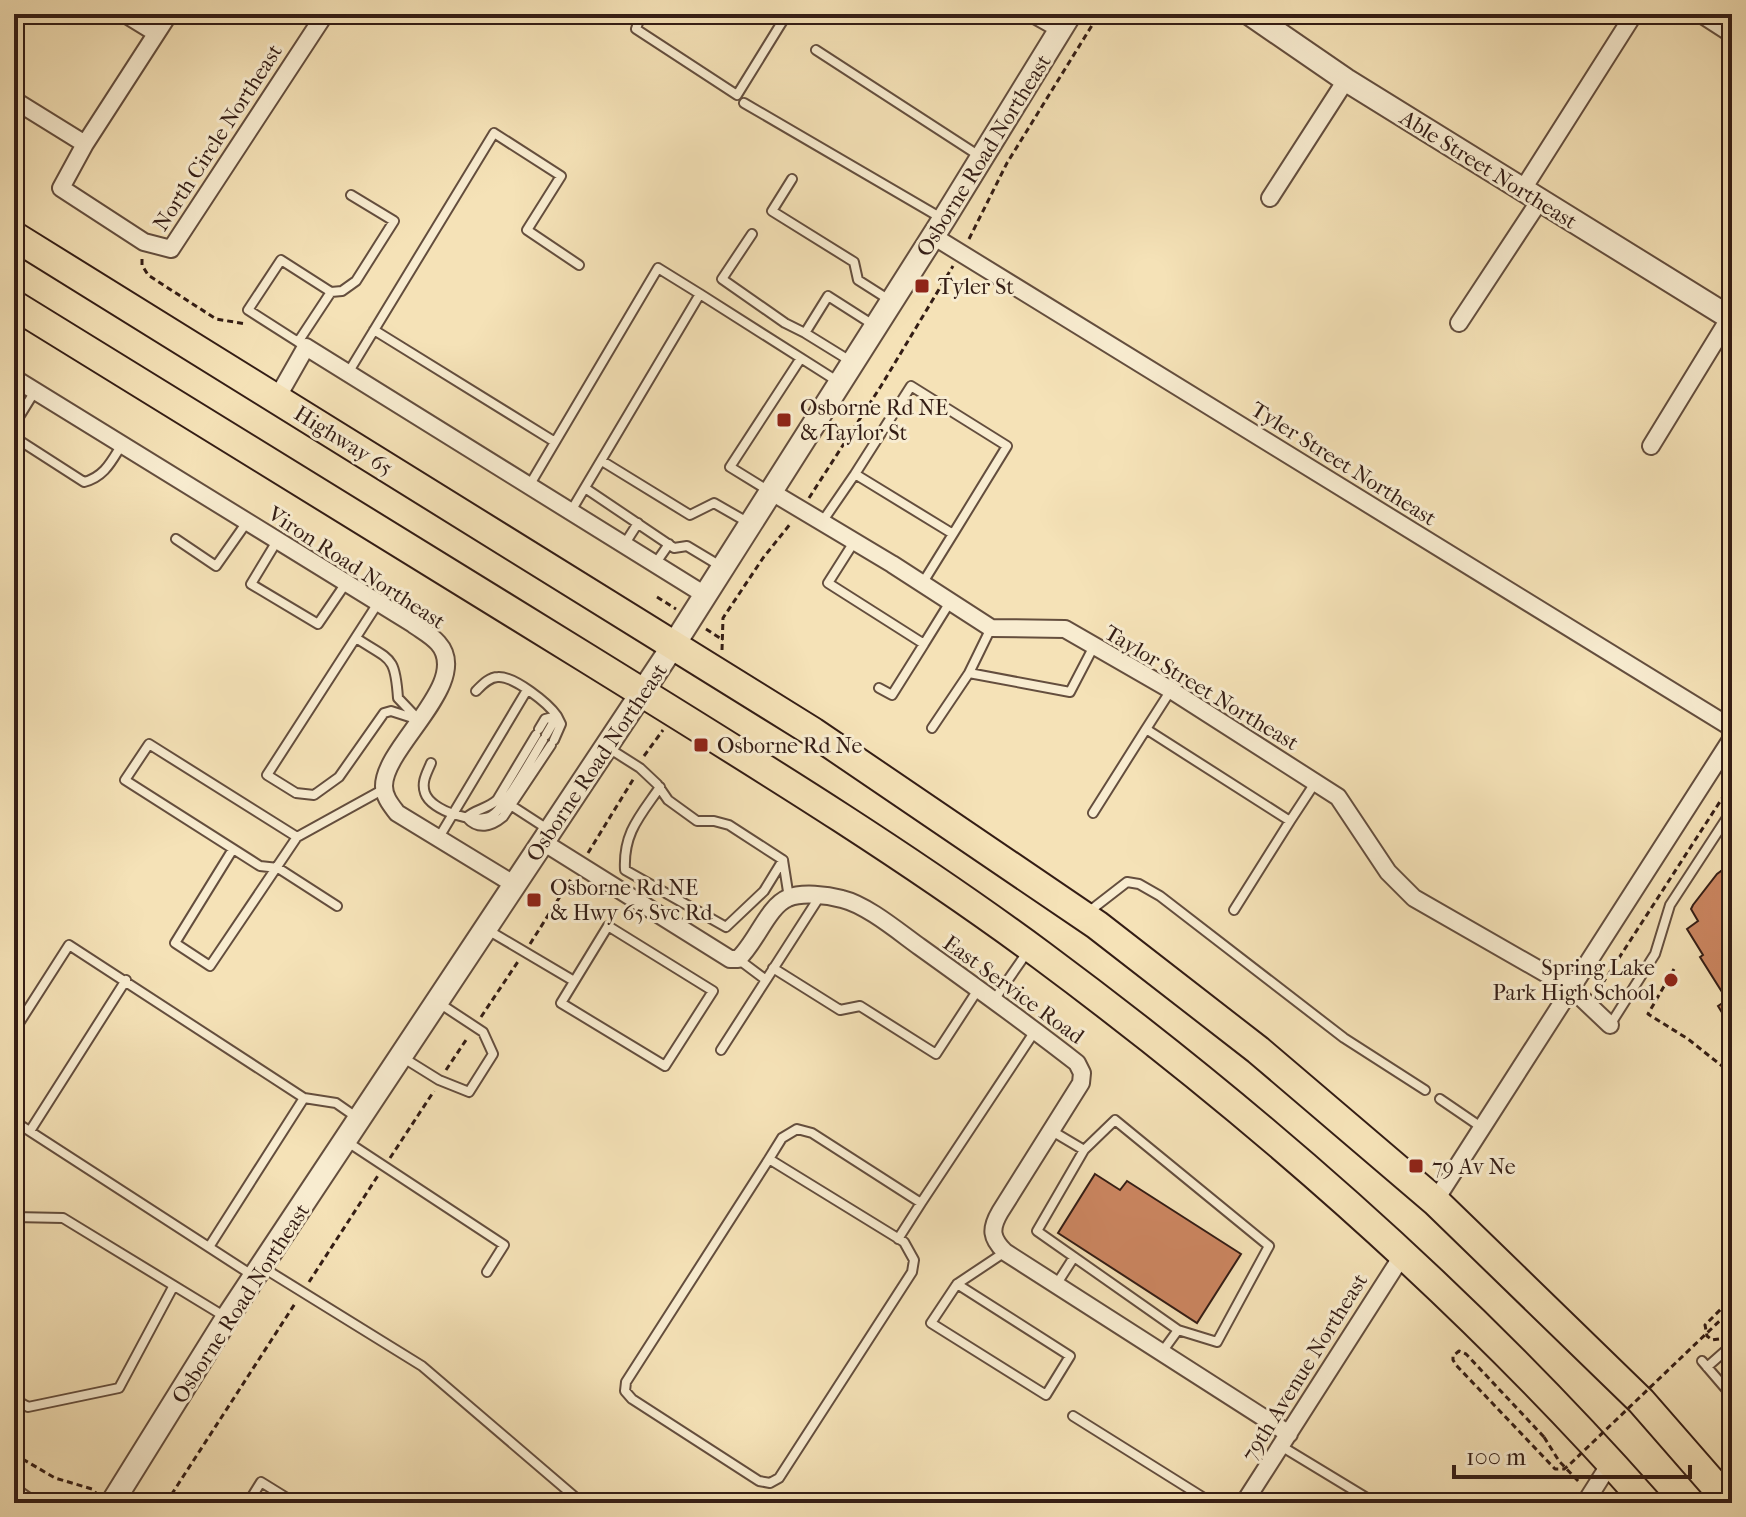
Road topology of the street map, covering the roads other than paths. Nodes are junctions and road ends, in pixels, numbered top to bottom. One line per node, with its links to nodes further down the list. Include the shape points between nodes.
1 (125, 14): 11 (street)
2 (169, 14): 11 (street, North Circle Northeast)
3 (325, 14): 17 (street, North Circle Northeast, via 171,249 144,242 61,188)
4 (641, 14): 5 (lane, via 636,29 737,95)
5 (787, 14)
6 (1039, 14): 10 (street)
7 (1250, 14): 14 (street, Able Street Northeast)
8 (1634, 14): 21 (street)
9 (1701, 14): 12 (street)
10 (1066, 20): 18 (street, Osborne Road Northeast)
11 (156, 33): 17 (street, North Circle Northeast)
12 (1732, 34)
13 (816, 50): 18 (lane)
14 (1346, 80): 21 (street, Able Street Northeast); 22 (street)
15 (14, 100): 17 (street)
16 (744, 103): 23 (lane)
17 (85, 144)
18 (982, 157): 23 (street, Osborne Road Northeast)
19 (792, 179): 29 (lane, via 772,211 854,262 858,280)
20 (351, 195): 27 (lane, via 394,221 356,281)
21 (1531, 195): 31 (street, Able Street Northeast); 32 (street)
22 (1270, 198)
23 (938, 228): 29 (street, Osborne Road Northeast); 87 (street, Tyler Street Northeast)
24 (752, 234): 35 (lane, via 722,279)
25 (14, 236): 43 (highway, Highway 65)
26 (579, 265): 34 (lane, via 527,230 561,176 494,133)
27 (331, 292): 36 (lane); 36 (lane, via 281,260 248,310)
28 (700, 294): 37 (lane); 46 (lane, via 658,268); 49 (lane)
29 (892, 301): 33 (street, Osborne Road Northeast)
30 (14, 305): 82 (highway)
31 (1731, 318): 48 (street)
32 (1459, 323)
33 (875, 327): 35 (lane, via 828,296); 38 (street, Osborne Road Northeast)
34 (374, 330): 39 (lane); 46 (lane)
35 (805, 333): 38 (lane)
36 (302, 345): 39 (street); 43 (street)
37 (801, 358): 41 (lane); 53 (lane, via 730,467)
38 (852, 362): 41 (street, Osborne Road Northeast)
39 (348, 373): 51 (street)
40 (14, 378): 42 (street, Viron Road Northeast)
41 (840, 382): 53 (street, Osborne Road Northeast)
42 (35, 391): 44 (lane); 47 (street, Viron Road Northeast)
43 (277, 398): 75 (highway, Highway 65)
44 (14, 425)
45 (14, 437): 47 (lane, via 84,482 106,470)
46 (555, 442): 51 (lane)
47 (121, 446): 55 (street, Viron Road Northeast)
48 (1651, 446)
49 (602, 461): 52 (lane); 58 (lane, via 690,515 714,503)
50 (855, 474): 57 (lane); 59 (lane); 59 (lane, via 911,386 1007,446)
51 (529, 486): 54 (street)
52 (585, 488): 54 (lane); 56 (lane)
53 (770, 491): 57 (street); 58 (street, Osborne Road Northeast)
54 (571, 512): 64 (street)
55 (247, 522): 60 (lane, via 216,566); 61 (street, Viron Road Northeast)
56 (638, 523): 63 (lane); 64 (lane)
57 (821, 523): 62 (street)
58 (749, 524): 66 (street, Osborne Road Northeast)
59 (953, 534): 68 (lane)
60 (176, 539)
61 (277, 541): 67 (street, Viron Road Northeast); 67 (lane, via 251,584 318,624)
62 (854, 542): 68 (street); 74 (lane, via 828,583)
63 (669, 544): 65 (lane); 66 (lane, via 687,546)
64 (624, 545): 65 (street)
65 (655, 564): 69 (street)
66 (722, 567): 69 (street, Osborne Road Northeast)
67 (346, 583): 71 (street, Viron Road Northeast)
68 (922, 584): 70 (street)
69 (705, 595): 75 (street, Osborne Road Northeast)
70 (950, 602): 72 (street); 74 (lane)
71 (378, 603): 73 (lane); 85 (street, Viron Road Northeast, via 439,644 444,655 438,691)
72 (991, 628): 76 (street, Taylor Street Northeast, via 1065,629); 77 (lane)
73 (356, 638): 83 (lane, via 394,666); 84 (lane, via 267,775 302,795 320,792 339,777)
74 (924, 644): 78 (lane, via 892,695)
75 (673, 646): 82 (street, Osborne Road Northeast); 115 (highway, Highway 65, via 813,732)
76 (1094, 646): 77 (lane, via 1070,692); 80 (street, Taylor Street Northeast)
77 (969, 673): 86 (lane)
78 (879, 688)
79 (527, 690): 81 (lane, via 495,677); 89 (lane, via 557,716); 99 (lane)
80 (1171, 690): 88 (lane); 93 (street, Taylor Street Northeast)
81 (476, 691)
82 (643, 692): 91 (street, Osborne Road Northeast); 117 (highway, via 845,820)
83 (398, 694): 84 (lane); 85 (lane, via 400,703)
84 (385, 713): 85 (lane)
85 (419, 720): 95 (street, Viron Road Northeast, via 389,768)
86 (932, 728)
87 (1732, 728)
88 (1146, 729): 98 (lane); 101 (lane)
89 (545, 737): 96 (lane); 100 (lane, via 498,811)
90 (1732, 738): 124 (street)
91 (606, 746): 94 (lane); 102 (street, Osborne Road Northeast)
92 (431, 763): 99 (lane, via 424,792)
93 (1315, 782): 101 (lane); 124 (street, Taylor Street Northeast, via 1338,797 1388,872 1414,898)
94 (660, 787): 106 (lane, via 668,800 697,821 729,825); 108 (lane, via 624,847 625,870)
95 (384, 789): 103 (lane); 104 (street, via 397,813)
96 (512, 806): 100 (lane, via 494,824 473,825); 102 (lane)
97 (1732, 810): 127 (lane, via 1670,905 1655,954)
98 (1093, 813)
99 (453, 814): 100 (lane); 104 (lane)
100 (466, 818)
101 (1290, 821): 114 (lane)
102 (547, 836): 109 (street, Osborne Road Northeast); 112 (street)
103 (297, 837): 105 (lane, via 149,744 125,780); 107 (lane)
104 (438, 840): 109 (street)
105 (233, 849): 107 (lane, via 260,866); 107 (lane, via 175,943 210,966)
106 (783, 860): 108 (lane, via 764,891 726,927); 111 (lane)
107 (278, 868): 113 (lane)
108 (650, 883): 112 (lane)
109 (515, 885): 116 (street, Osborne Road Northeast)
110 (820, 896): 111 (street, East Service Road); 119 (lane); 123 (street, East Service Road, via 856,905)
111 (789, 898): 118 (street, via 777,905)
112 (638, 901): 118 (street, via 730,959)
113 (337, 906)
114 (1234, 910)
115 (1083, 915): 132 (lane, via 1127,882 1139,884 1344,1038); 143 (highway, Highway 65, via 1258,1050)
116 (485, 928): 122 (lane); 126 (street, Osborne Road Northeast)
117 (1030, 948): 125 (lane); 149 (highway, via 1245,1117)
118 (738, 959): 121 (lane)
119 (773, 968): 121 (lane); 123 (lane, via 840,1010 860,1006 936,1054)
120 (126, 980): 129 (lane, via 69,945); 133 (lane); 139 (lane)
121 (766, 980): 130 (lane)
122 (574, 981): 122 (lane, via 608,926 713,991 665,1066 561,1003)
123 (979, 988): 125 (street, East Service Road)
124 (1571, 988): 127 (street, Taylor Street Northeast); 137 (street)
125 (994, 1000): 128 (street, East Service Road)
126 (437, 1002): 131 (street, Osborne Road Northeast); 131 (lane, via 483,1032 493,1054 469,1092)
127 (1610, 1025)
128 (1035, 1030): 138 (street, East Service Road, via 1077,1063 1082,1073); 144 (lane)
129 (14, 1031)
130 (721, 1050)
131 (401, 1057): 135 (street, Osborne Road Northeast)
132 (1425, 1090)
133 (304, 1098): 135 (lane, via 336,1103); 147 (lane)
134 (1440, 1099): 137 (lane)
135 (360, 1120): 140 (street, Osborne Road Northeast)
136 (14, 1121): 139 (lane)
137 (1481, 1127): 143 (street)
138 (1051, 1130): 141 (lane); 148 (street, East Service Road, via 992,1225)
139 (30, 1131): 147 (lane)
140 (346, 1140): 151 (street, Osborne Road Northeast); 152 (lane, via 504,1245)
141 (1084, 1150): 150 (lane, via 1037,1231); 157 (lane, via 1115,1120 1269,1246 1217,1342)
142 (769, 1159): 144 (lane, via 782,1138 797,1129 812,1133); 146 (lane); 146 (lane, via 625,1391 759,1481 779,1478 912,1272 911,1252)
143 (1435, 1201): 176 (highway, Highway 65, via 1641,1401)
144 (921, 1203): 146 (lane)
145 (14, 1217): 155 (lane, via 63,1218)
146 (898, 1239)
147 (209, 1247): 151 (lane)
148 (1005, 1252): 153 (lane); 154 (street)
149 (1402, 1256): 163 (street, 79th Avenue Northeast); 164 (highway)
150 (1074, 1257): 154 (lane); 157 (lane)
151 (259, 1272): 156 (street, Osborne Road Northeast); 170 (lane, via 422,1366)
152 (487, 1272)
153 (957, 1284): 153 (lane, via 931,1323 1046,1395 1070,1356)
154 (1056, 1285): 159 (street)
155 (173, 1287): 156 (lane); 161 (lane, via 119,1388 28,1407)
156 (227, 1318): 166 (street, Osborne Road Northeast)
157 (1178, 1330): 159 (lane)
158 (1732, 1345): 160 (lane, via 1705,1364)
159 (1162, 1352): 163 (street)
160 (1732, 1396)
161 (14, 1399)
162 (1073, 1416): 171 (lane)
163 (1285, 1440): 172 (street, 79th Avenue Northeast); 173 (lane)
164 (1611, 1462): 174 (street); 175 (highway)
165 (14, 1496): 167 (street)
166 (103, 1497)
167 (24, 1503)
168 (248, 1503): 169 (lane, via 261,1482)
169 (295, 1503)
170 (582, 1503)
171 (1212, 1503)
172 (1244, 1503)
173 (1375, 1503)
174 (1585, 1503)
175 (1647, 1503)
176 (1730, 1503)

